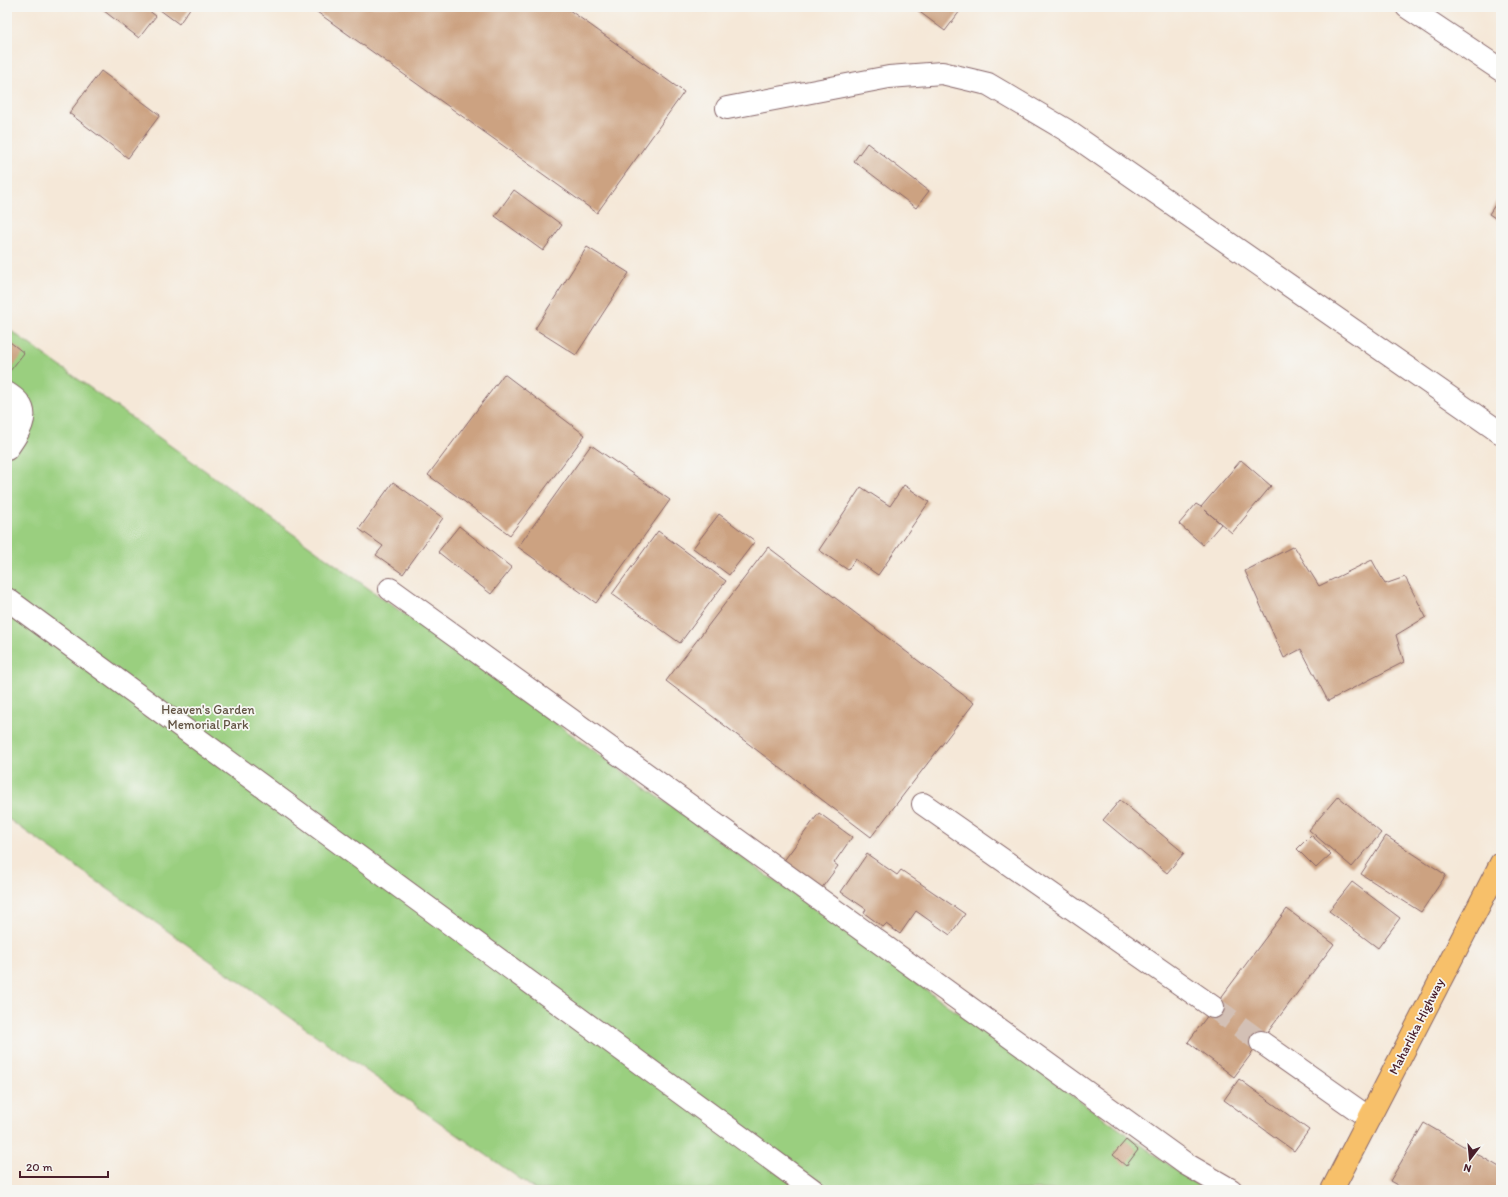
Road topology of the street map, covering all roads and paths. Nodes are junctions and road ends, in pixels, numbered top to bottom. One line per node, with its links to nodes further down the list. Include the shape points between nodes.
1 (1407, 7): 2 (street)
2 (1501, 70)
3 (728, 108): 5 (street, via 889,77 942,73 988,84 1066,130)
4 (7, 393): 6 (street, via 20,404 24,416)
5 (1501, 433)
6 (7, 449)
7 (390, 589): 15 (street, via 1179,1159)
8 (7, 599): 14 (street)
9 (923, 804): 11 (street)
10 (1501, 863): 13 (main road, Maharlika Highway)
11 (1213, 1007)
12 (1260, 1042): 13 (street)
13 (1369, 1118): 16 (main road, Maharlika Highway)
14 (813, 1190)
15 (1231, 1190)
16 (1332, 1190)

